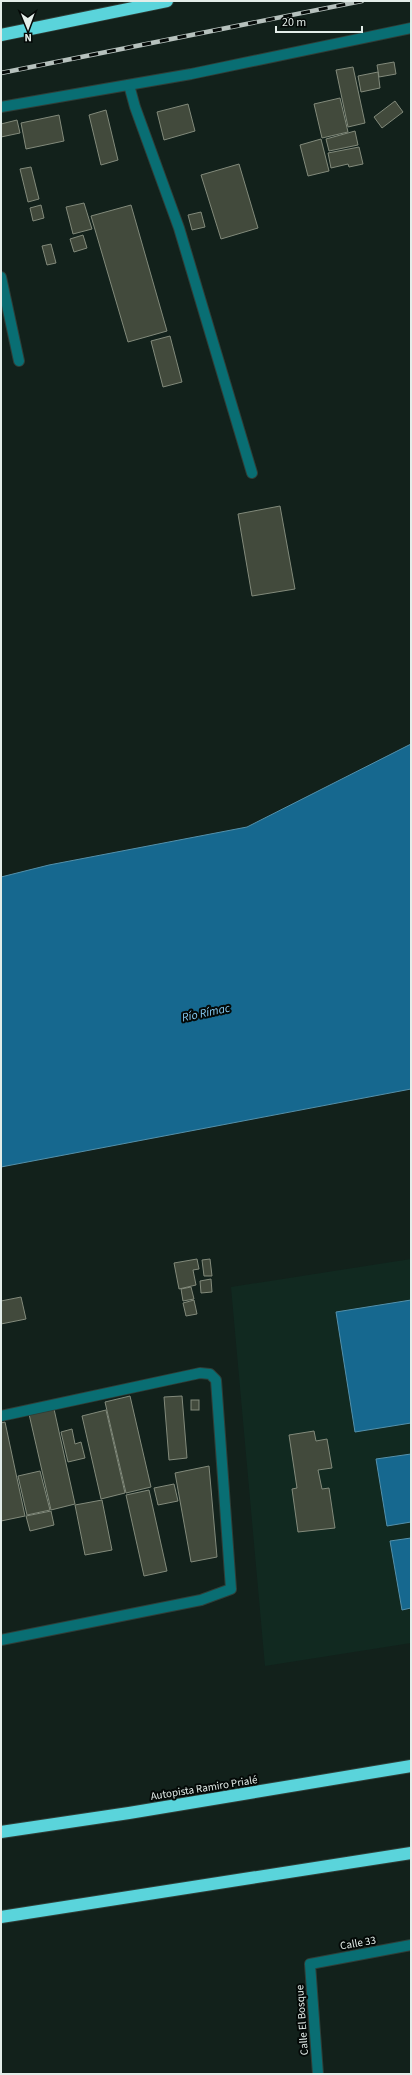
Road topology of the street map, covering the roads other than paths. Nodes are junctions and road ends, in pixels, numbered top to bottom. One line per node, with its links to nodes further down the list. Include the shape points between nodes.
1 (167, 1): 3 (highway)
2 (411, 28): 4 (street)
3 (1, 35)
4 (129, 85): 5 (street); 8 (street, via 179,228)
5 (1, 107)
6 (1, 277): 7 (street)
7 (19, 361)
8 (252, 473)
9 (1, 1416): 10 (street, via 200,1373 210,1374 216,1380 231,1589 201,1600)
10 (1, 1640)
11 (411, 1766): 12 (highway, Autopista Ramiro Prialé, via 129,1814)
12 (1, 1832)
13 (411, 1853): 14 (highway)
14 (1, 1917)
15 (411, 1946): 16 (street, Calle 33)
16 (310, 1964): 17 (street, Calle El Bosque)
17 (318, 2074)

